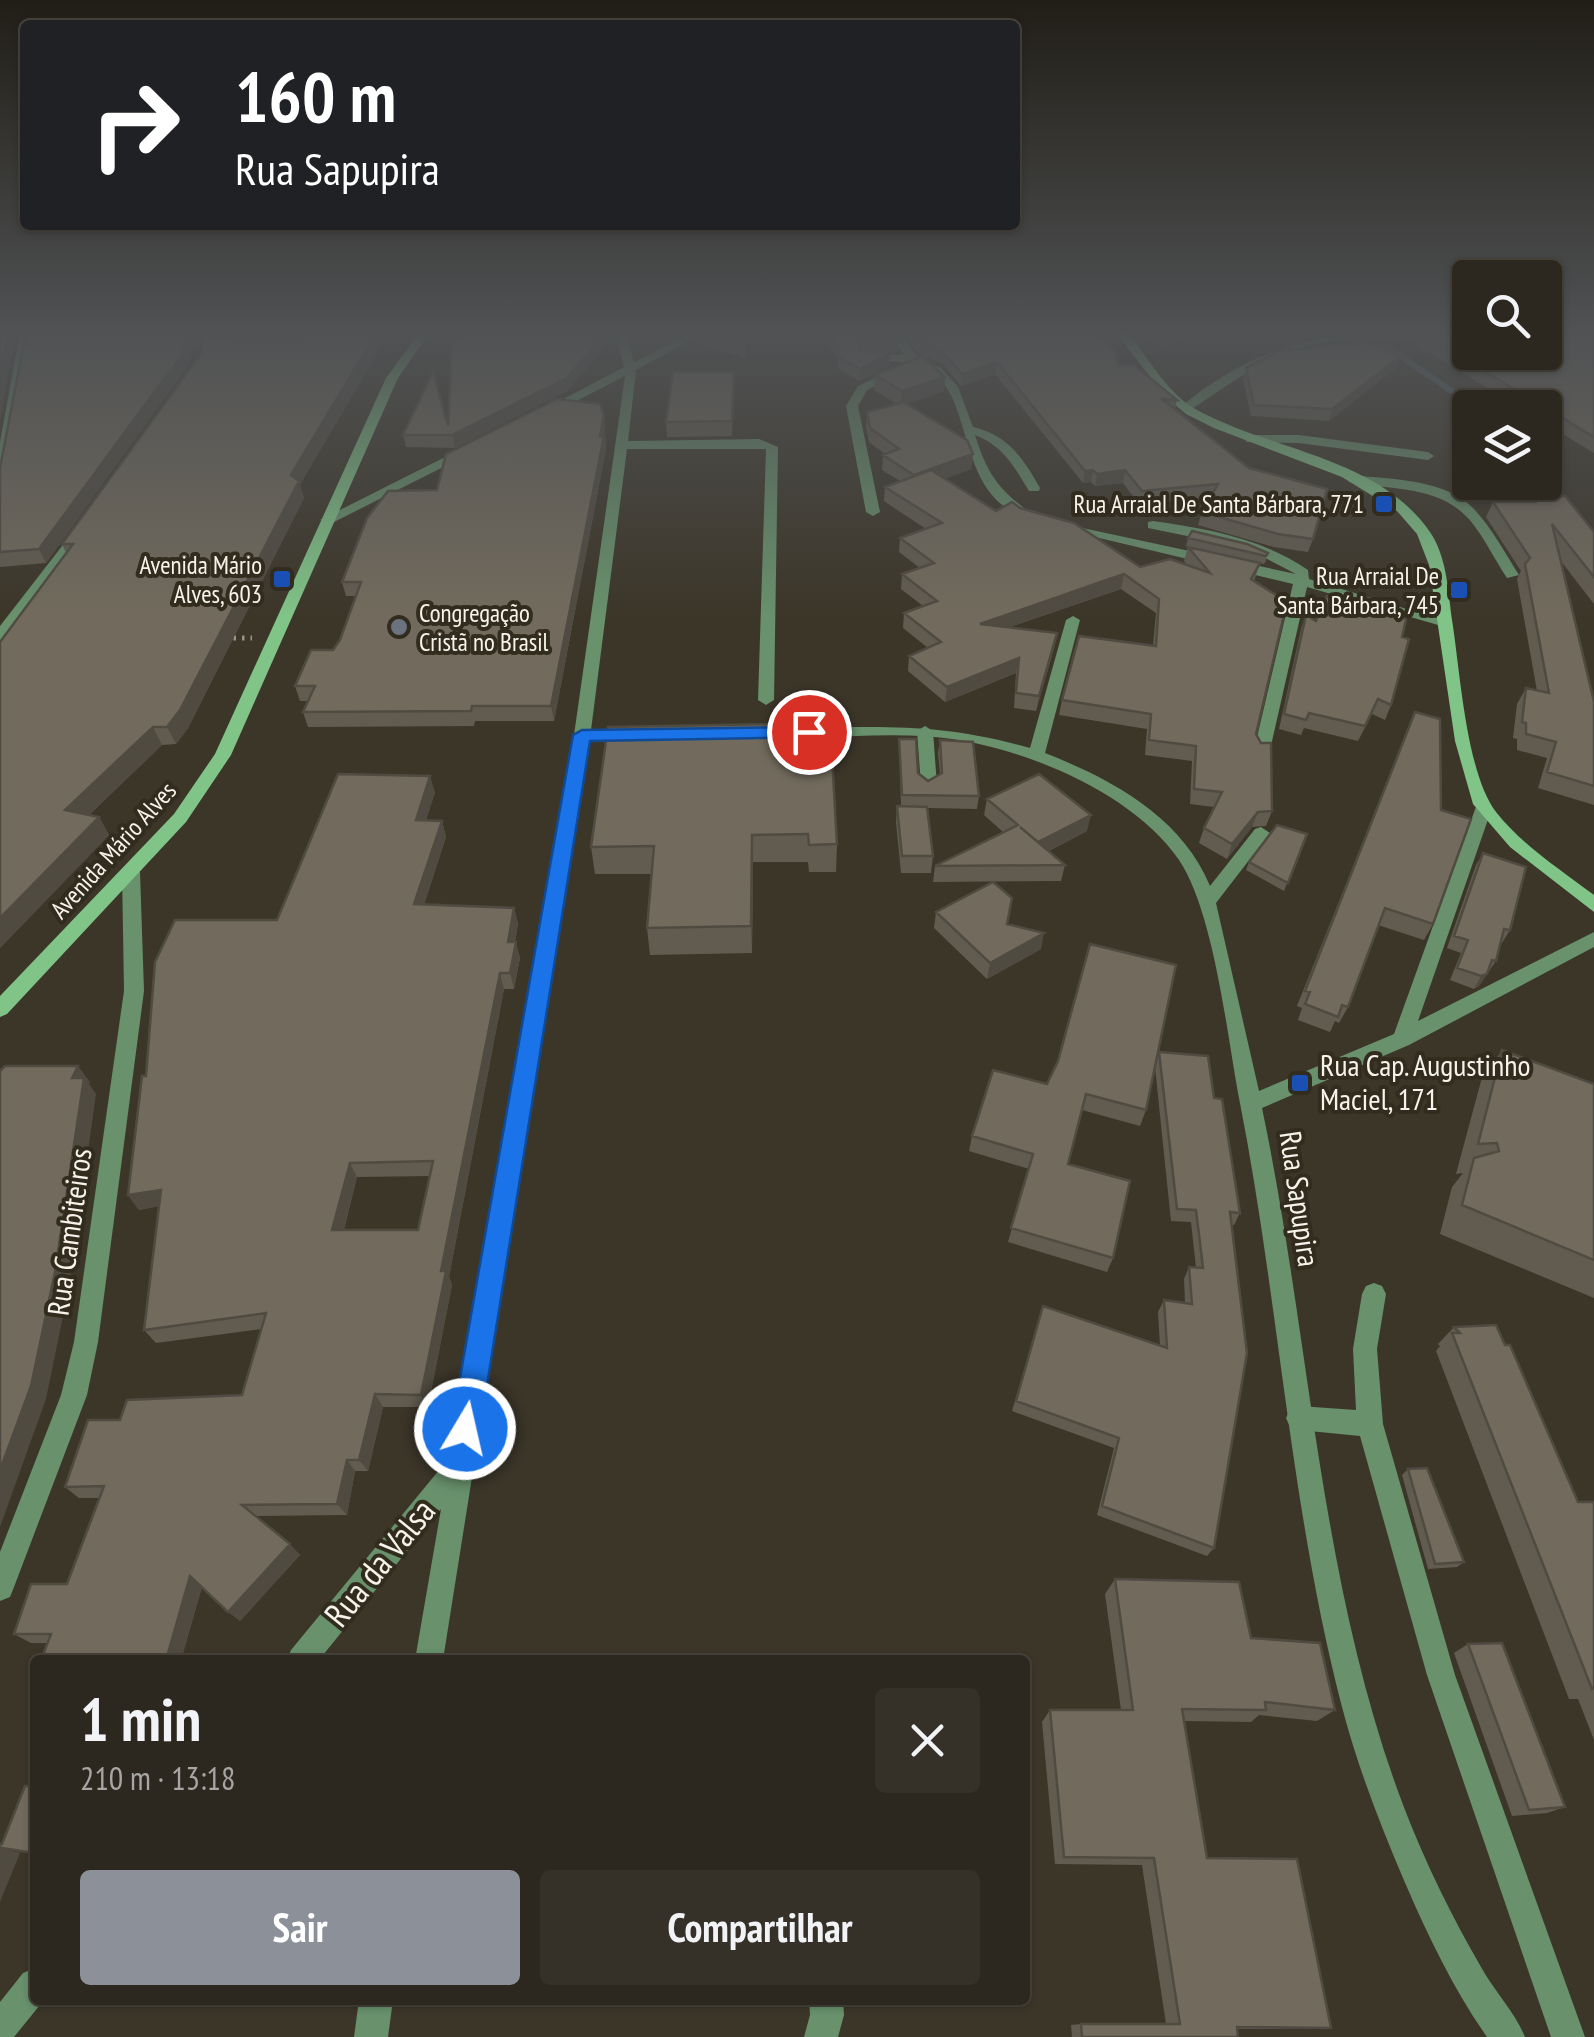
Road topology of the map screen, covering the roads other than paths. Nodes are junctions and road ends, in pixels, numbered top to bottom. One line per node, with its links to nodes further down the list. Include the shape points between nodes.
1 (8, 427): 12 (street)
2 (370, 427): 17 (street, Avenida Mário Alves)
3 (623, 427): 10 (street)
4 (856, 427): 16 (street)
5 (966, 427): 7 (street)
6 (1225, 427): 8 (street)
7 (967, 430): 14 (street, via 1002,440); 20 (street, via 999,500 1046,523)
8 (1250, 439): 11 (street, via 1299,438); 13 (street)
9 (480, 444): 17 (street)
10 (621, 445): 24 (street, via 772,447); 28 (street)
11 (1428, 456)
12 (0, 478)
13 (1353, 479): 19 (street, via 1455,500); 22 (street, via 1409,515 1426,536)
14 (1034, 488)
15 (95, 510): 23 (street)
16 (874, 512)
17 (328, 520): 34 (street, Avenida Mário Alves, via 223,755 180,818)
18 (1153, 525): 20 (street, via 1252,545 1283,557 1303,574)
19 (1512, 576)
20 (1301, 582): 22 (street); 29 (street)
21 (1073, 620): 30 (street)
22 (1445, 623): 32 (street, via 1470,771)
23 (0, 636)
24 (766, 700)
25 (925, 731): 26 (street, Rua Sapupira); 30 (street, Rua Sapupira); 31 (street)
26 (789, 733)
27 (657, 734): 28 (street)
28 (582, 735): 44 (street)
29 (1262, 750)
30 (1036, 756): 35 (street, Rua Sapupira, via 1160,826 1186,856)
31 (929, 786)
32 (1483, 808): 36 (street); 39 (street)
33 (1261, 833): 35 (street)
34 (131, 872): 38 (street, Avenida Mário Alves); 45 (street, Rua Cambiteiros, via 134,991 86,1342 74,1395)
35 (1207, 902): 40 (street, Rua Sapupira)
36 (1594, 905)
37 (1594, 939): 39 (street)
38 (0, 1009)
39 (1402, 1038): 40 (street)
40 (1252, 1103): 42 (street, Rua Sapupira)
41 (1374, 1294): 43 (street, via 1365,1349)
42 (1299, 1418): 43 (street); 54 (street, Rua Sapupira, via 1340,1648 1401,1847 1478,2000)
43 (1370, 1424): 55 (street, via 1441,1675)
44 (459, 1466): 46 (street, Rua da Valsa); 47 (street)
45 (0, 1587)
46 (305, 1655)
47 (430, 1655)
48 (30, 1991): 51 (street)
49 (375, 2005): 52 (street)
50 (827, 2005): 53 (street)
51 (0, 2028)
52 (371, 2037)
53 (821, 2037)
54 (1508, 2037)
55 (1568, 2037)

